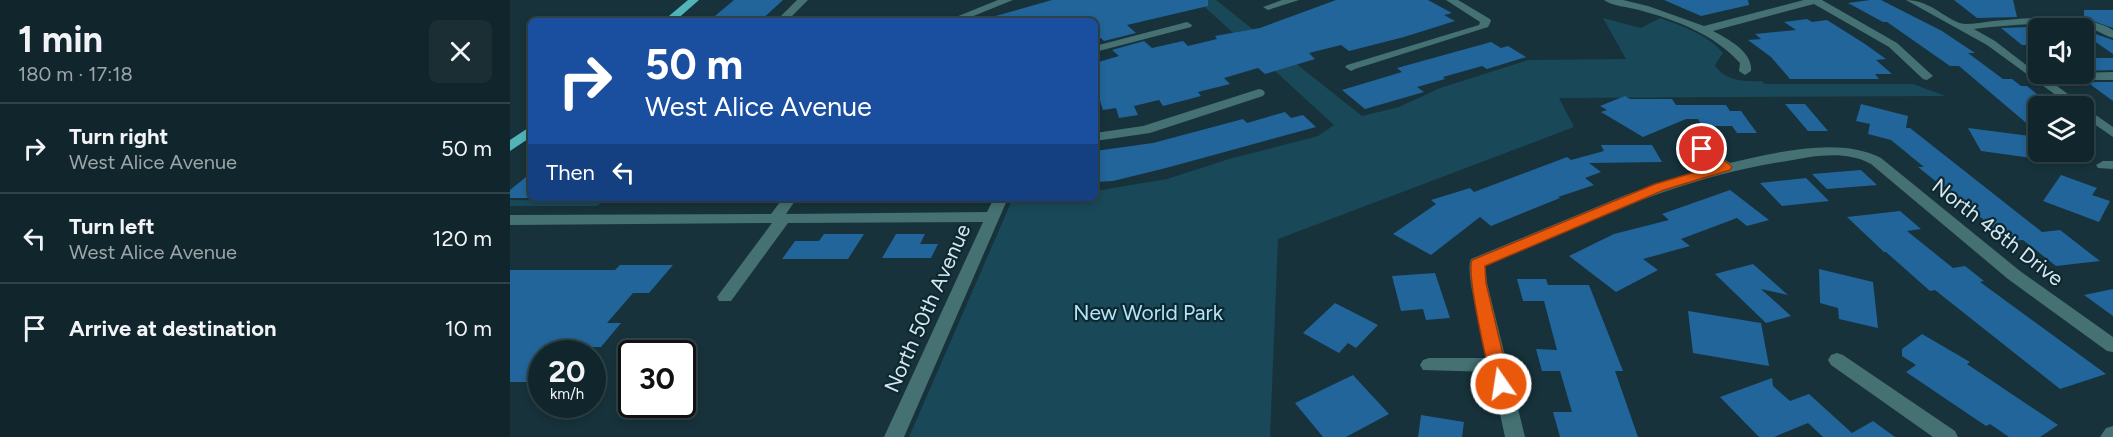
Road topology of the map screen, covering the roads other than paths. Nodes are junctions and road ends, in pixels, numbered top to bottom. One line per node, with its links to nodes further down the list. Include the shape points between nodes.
1 (694, 0): 11 (main road)
2 (803, 0): 12 (street)
3 (1294, 0): 10 (street)
4 (1475, 0): 9 (street)
5 (1609, 0): 16 (street, via 1659,12)
6 (1816, 0): 16 (street); 22 (street, via 1893,45)
7 (1911, 0): 15 (street)
8 (1004, 1): 13 (street)
9 (1454, 2): 19 (street, via 1486,21 1483,27)
10 (1268, 7)
11 (672, 18)
12 (784, 18)
13 (959, 18)
14 (1187, 25): 18 (street)
15 (1965, 27): 17 (street, via 2083,24); 20 (street)
16 (1702, 30): 21 (street, via 1740,54 1746,62)
17 (2113, 35)
18 (1098, 48)
19 (1351, 67)
20 (2028, 69)
21 (1744, 71)
22 (1927, 76)
23 (2094, 76): 24 (street)
24 (2113, 76)
25 (2049, 84): 27 (street)
26 (1259, 93): 31 (street, via 1145,130)
27 (2065, 96)
28 (2094, 119): 30 (street)
29 (528, 132): 32 (main road)
30 (2113, 133)
31 (1098, 138)
32 (510, 147)
33 (1702, 149): 34 (street)
34 (1726, 167): 41 (street, North 48th Drive, via 1820,152 1858,152 1876,161 2014,275); 44 (street, via 1659,187 1478,263)
35 (788, 201): 38 (street)
36 (1000, 201): 37 (street, North 50th Avenue)
37 (993, 217): 38 (street); 45 (street, North 50th Avenue)
38 (779, 219): 39 (street); 40 (street)
39 (510, 220)
40 (725, 297)
41 (2113, 346)
42 (1837, 360): 47 (street)
43 (1429, 365): 44 (street)
44 (1497, 365): 46 (street)
45 (894, 437)
46 (1515, 437)
47 (1948, 437)

